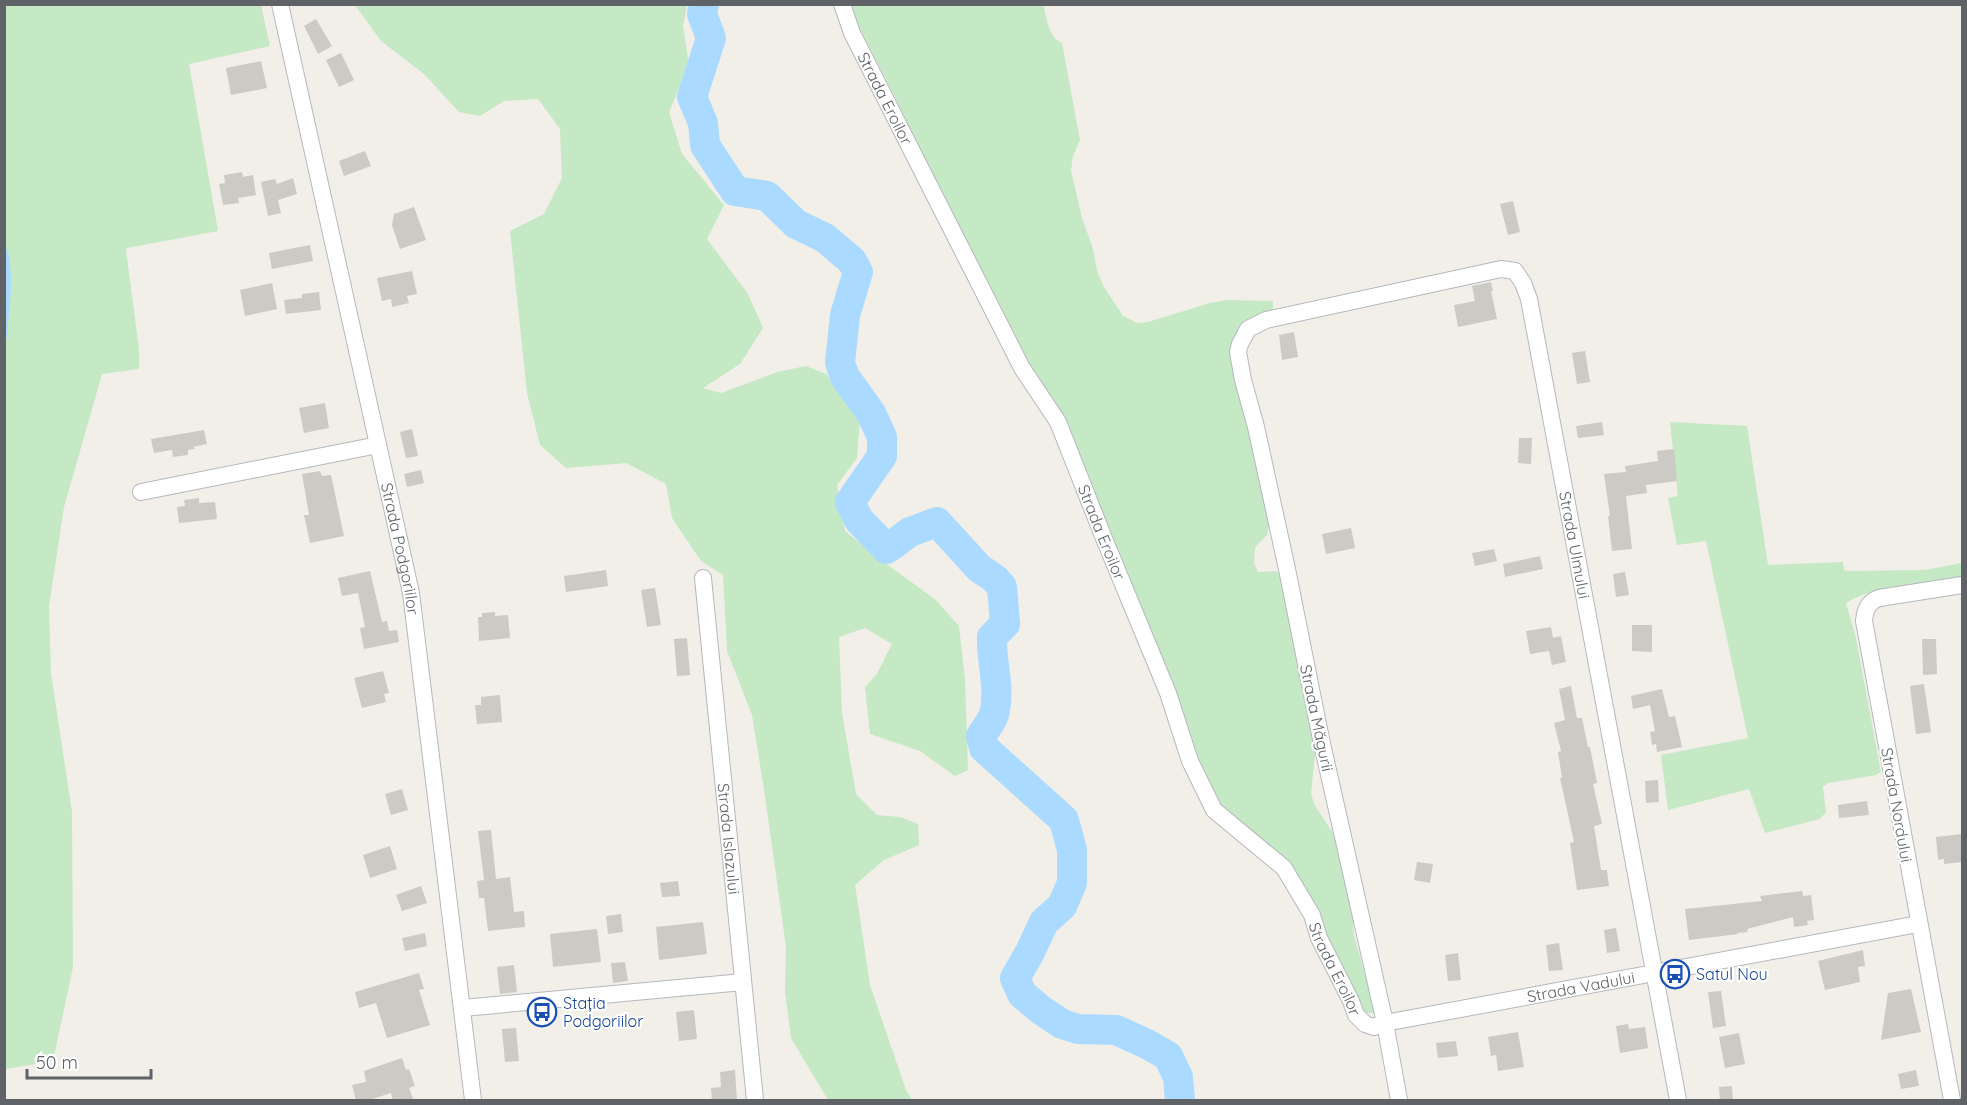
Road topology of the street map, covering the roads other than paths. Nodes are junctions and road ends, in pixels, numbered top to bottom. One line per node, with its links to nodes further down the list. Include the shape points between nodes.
1 (280, 4): 4 (street, Strada Podgoriilor)
2 (842, 4): 12 (street, Strada Eroilor, via 852,33 974,276 1022,368 1058,422 1168,693 1190,761 1214,810 1284,868 1312,915 1356,1016 1374,1027)
3 (1244, 337): 9 (street, Strada Ulmului, via 1253,325 1266,320 1501,269 1515,271 1523,283); 12 (street, Strada Măgurii, via 1238,352 1243,380)
4 (378, 445): 5 (street); 11 (street, Strada Podgoriilor, via 411,592)
5 (141, 492)
6 (703, 578): 10 (street, Strada Islazului)
7 (1962, 585): 8 (street, Strada Nordului, via 1879,598 1864,613)
8 (1918, 924): 9 (street, Strada Vadului); 17 (street, Strada Nordului)
9 (1654, 973): 12 (street, Strada Vadului); 16 (street, Strada Ulmului)
10 (742, 982): 11 (street); 14 (street, Strada Islazului)
11 (462, 1008): 13 (street, Strada Podgoriilor)
12 (1385, 1023): 15 (street, Strada Măgurii)
13 (473, 1101)
14 (755, 1101)
15 (1399, 1101)
16 (1678, 1101)
17 (1952, 1101)

